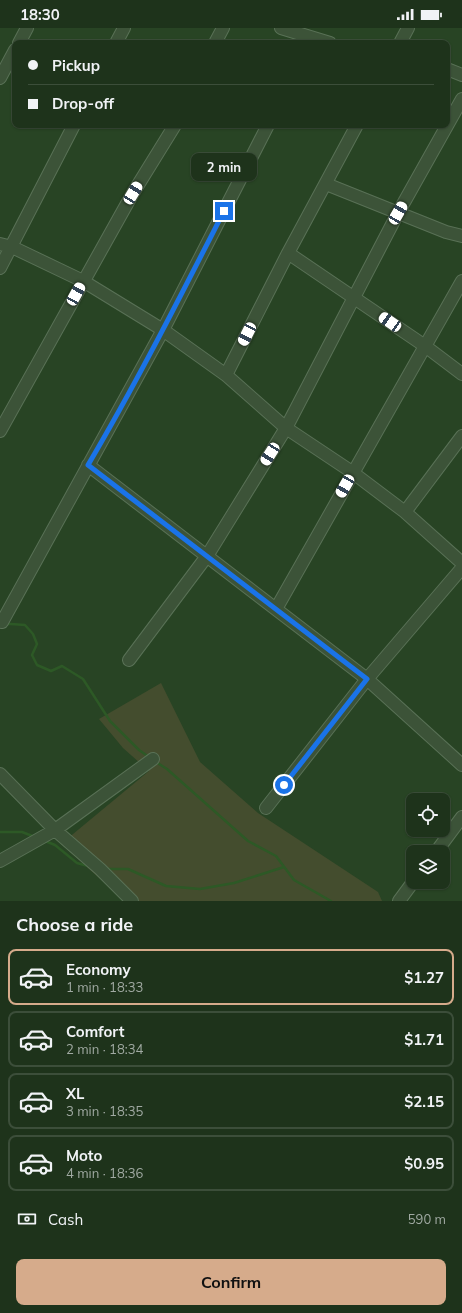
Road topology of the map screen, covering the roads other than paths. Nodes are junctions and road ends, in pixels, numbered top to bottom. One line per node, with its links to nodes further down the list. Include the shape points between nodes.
1 (27, 28): 7 (street)
2 (124, 28): 8 (street)
3 (223, 28): 9 (street)
4 (281, 28): 6 (street)
5 (408, 28): 11 (street)
6 (313, 36): 10 (street)
7 (21, 40)
8 (118, 40)
9 (217, 40)
10 (323, 40)
11 (402, 40)
12 (12, 56): 15 (street)
13 (450, 70): 14 (street)
14 (462, 75)
15 (0, 78)
16 (462, 99): 17 (street)
17 (450, 120)
18 (72, 128): 26 (street)
19 (173, 128): 29 (street)
20 (266, 128): 32 (street)
21 (355, 128): 23 (street)
22 (446, 128): 24 (street)
23 (326, 184): 24 (street); 27 (street)
24 (398, 213): 25 (street); 31 (street)
25 (462, 236)
26 (6, 245): 28 (street); 29 (street)
27 (288, 252): 31 (street); 35 (street)
28 (0, 268)
29 (83, 281): 32 (street); 37 (street)
30 (462, 281): 33 (street)
31 (354, 298): 33 (street); 36 (street)
32 (163, 330): 35 (street); 39 (street)
33 (425, 346): 34 (street); 40 (street)
34 (462, 374)
35 (226, 375): 36 (street)
36 (286, 428): 40 (street); 42 (street)
37 (0, 431)
38 (462, 436): 41 (street)
39 (88, 465): 42 (street); 46 (street)
40 (352, 472): 41 (street); 45 (street)
41 (404, 512): 43 (street)
42 (207, 556): 45 (street); 47 (street)
43 (462, 563)
44 (462, 568): 48 (street)
45 (276, 609): 48 (street)
46 (2, 622)
47 (129, 660)
48 (367, 679): 50 (street); 52 (street)
49 (153, 760): 54 (street)
50 (462, 765)
51 (0, 774): 54 (street)
52 (266, 808)
53 (462, 817): 55 (street)
54 (54, 830): 56 (street); 58 (street, via 100,869)
55 (441, 845)
56 (0, 861)
57 (408, 889): 59 (street)
58 (132, 901)
59 (399, 901)

